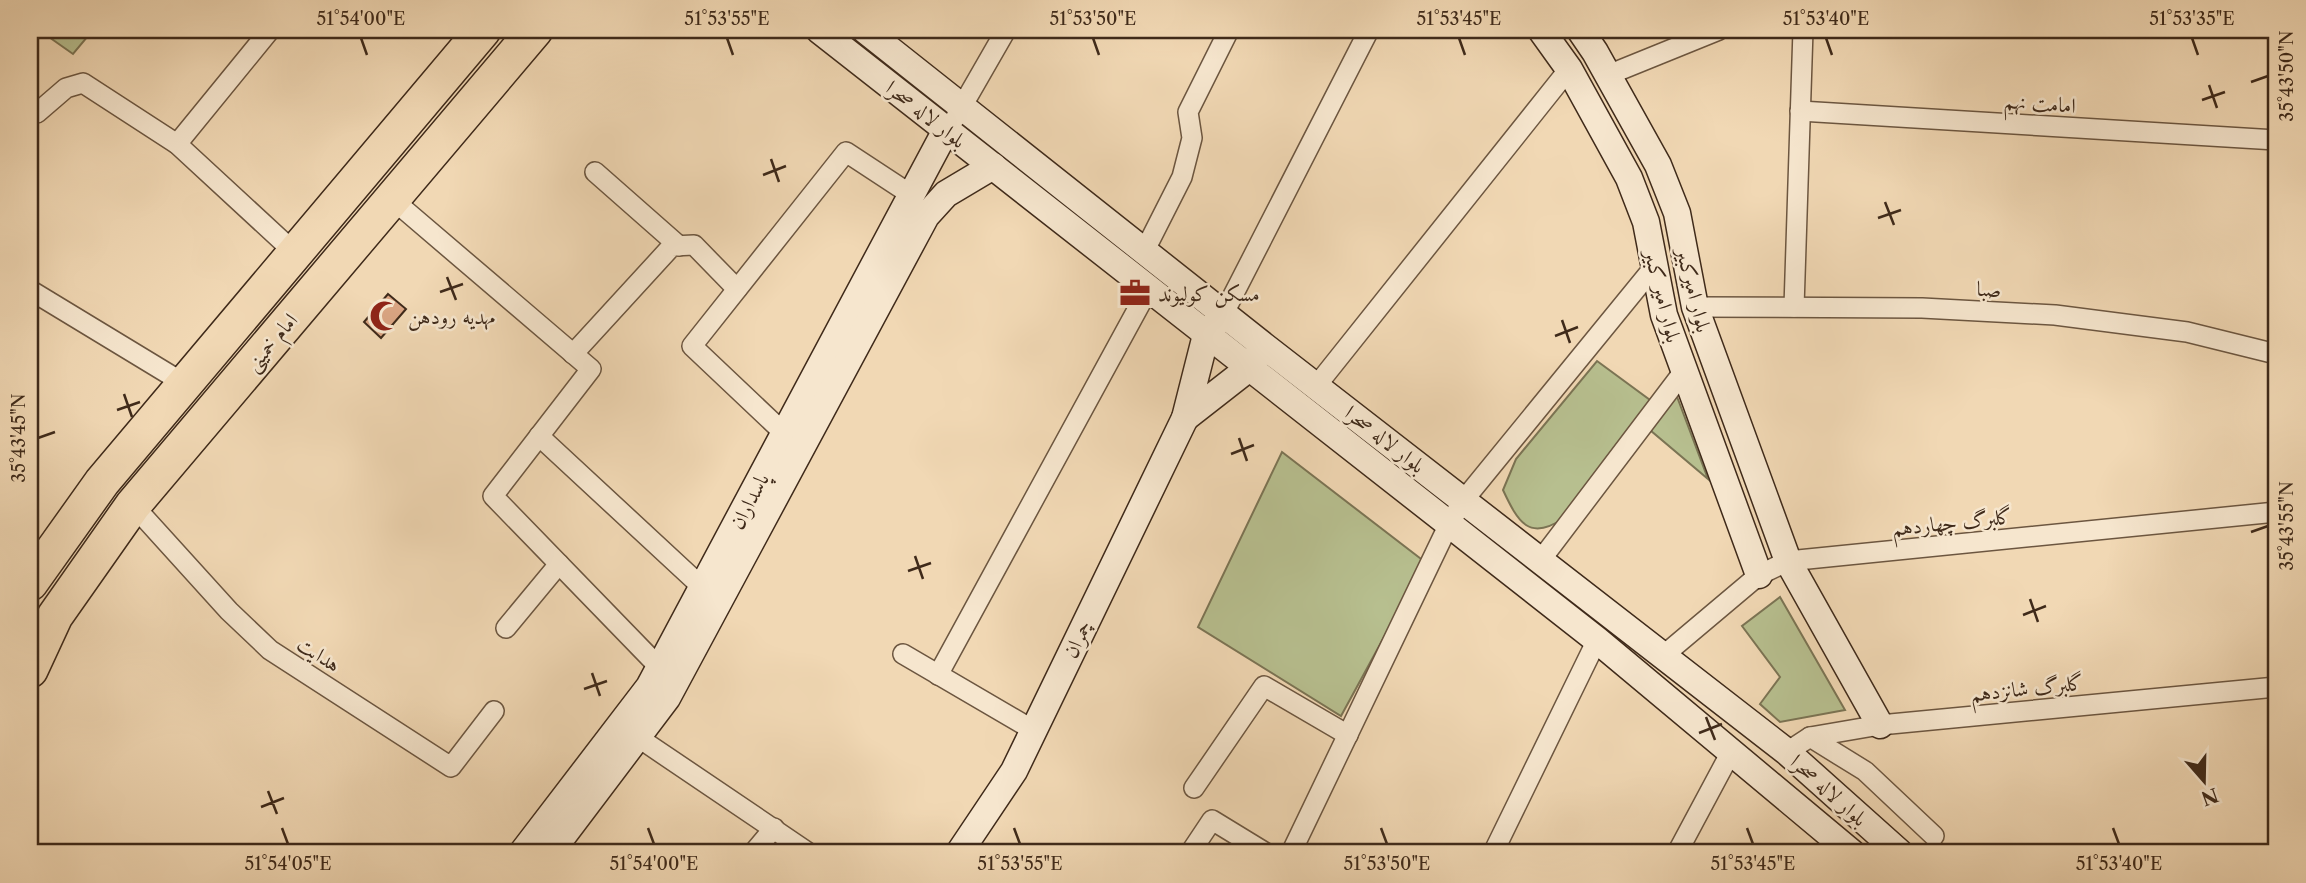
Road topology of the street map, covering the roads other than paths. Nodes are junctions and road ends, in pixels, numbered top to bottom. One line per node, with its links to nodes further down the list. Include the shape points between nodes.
1 (270, 30): 22 (street)
2 (484, 30): 15 (highway, امام خمینی)
3 (535, 30): 19 (highway, امام خمینی)
4 (820, 30): 20 (main road, بلوار لاله صحرا)
5 (864, 30): 16 (main road, بلوار لاله صحرا)
6 (1006, 30): 16 (street)
7 (1229, 30): 28 (street, via 1188,112 1192,138 1182,177)
8 (1369, 30): 36 (street)
9 (1541, 30): 13 (main road, بلوار امیر کبیر)
10 (1580, 30): 14 (main road, بلوار امیرکبیر)
11 (1718, 30): 14 (street)
12 (1803, 30): 17 (street)
13 (1569, 69): 30 (main road, بلوار امیر کبیر, via 1629,178 1646,222); 44 (street)
14 (1608, 75): 34 (main road, بلوار امیرکبیر, via 1658,164 1677,213)
15 (433, 90): 19 (highway); 29 (highway, امام خمینی)
16 (963, 107): 20 (street); 28 (main road, بلوار لاله صحرا)
17 (1800, 111): 21 (street, امامت نهم); 35 (street)
18 (37, 113): 22 (street, via 66,88 83,83)
19 (463, 115): 26 (highway, امام خمینی)
20 (946, 130): 23 (main road, بلوار لاله صحرا); 25 (main road, پاسداران)
21 (2276, 140)
22 (177, 144): 29 (street)
23 (993, 166): 31 (main road, بلوار لاله صحرا); 47 (main road, پاسداران, via 946,194 926,216)
24 (595, 172): 27 (street)
25 (913, 196): 32 (street, via 846,152); 47 (main road, پاسداران)
26 (392, 199): 39 (street); 49 (highway, امام خمینی)
27 (679, 246): 32 (street, via 694,246); 39 (street, via 672,246 641,277)
28 (1145, 250): 36 (main road, بلوار لاله صحرا)
29 (294, 251): 43 (highway, امام خمینی)
30 (1654, 267): 42 (main road, بلوار امیر کبیر, via 1664,315); 48 (street)
31 (1149, 288): 37 (main road, بلوار لاله صحرا); 64 (street)
32 (737, 289): 47 (street, via 692,346)
33 (30, 290): 43 (street)
34 (1695, 307): 35 (street, صبا); 53 (main road, بلوار امیرکبیر)
35 (1794, 307): 40 (street, صبا, via 2055,315 2187,331)
36 (1224, 313): 37 (main road, چمران); 38 (main road, بلوار لاله صحرا)
37 (1206, 335): 41 (main road, بلوار لاله صحرا); 45 (main road, چمران)
38 (1264, 346): 41 (main road, چمران); 44 (main road, بلوار لاله صحرا)
39 (573, 354): 46 (street, via 591,369)
40 (2276, 354)
41 (1249, 368): 45 (main road, چمران); 51 (main road, بلوار لاله صحرا)
42 (1684, 371): 52 (street); 55 (main road, بلوار امیر کبیر)
43 (185, 384): 56 (highway, امام خمینی, via 102,482)
44 (1317, 385): 48 (main road, بلوار لاله صحرا)
45 (1185, 418): 68 (main road, چمران)
46 (539, 436): 54 (street, via 493,496); 57 (street)
47 (795, 440): 57 (main road, پاسداران); 71 (main road, پاسداران, via 667,698)
48 (1463, 501): 51 (street); 52 (main road, بلوار لاله صحرا)
49 (133, 505): 63 (highway, امام خمینی, via 55,616); 66 (street, هدایت, via 270,650 451,767)
50 (2276, 512): 53 (street, گلبرگ چهاردهم)
51 (1449, 524): 59 (main road, بلوار لاله صحرا); 69 (street)
52 (1540, 561): 61 (main road, بلوار لاله صحرا)
53 (1788, 561): 55 (street, گلبرگ چهاردهم); 67 (main road, بلوار امیرکبیر)
54 (559, 564): 58 (street); 62 (street)
55 (1759, 575): 61 (street, گلبرگ چهاردهم)
56 (30, 583)
57 (703, 589): 62 (main road, پاسداران)
58 (506, 628)
59 (1597, 640): 72 (main road, بلوار لاله صحرا); 85 (street)
60 (903, 654): 64 (street)
61 (1664, 655): 73 (main road, بلوار لاله صحرا)
62 (659, 667): 77 (main road, پاسداران, via 622,726)
63 (30, 670)
64 (938, 674): 68 (street)
65 (2276, 687): 67 (street, گلبرگ شانزدهم)
66 (494, 711)
67 (1880, 725): 70 (street, گلبرگ شانزدهم)
68 (1033, 730): 81 (main road, چمران, via 1014,771)
69 (1348, 735): 74 (street, via 1264,686); 84 (street)
70 (1810, 737): 73 (street, گلبرگ شانزدهم); 76 (street, via 1865,771)
71 (639, 738): 75 (street); 78 (main road, پاسداران)
72 (1731, 752): 86 (street); 87 (main road, بلوار لاله صحرا)
73 (1787, 752): 88 (main road, بلوار لاله صحرا)
74 (1195, 788)
75 (774, 828): 79 (street); 80 (street)
76 (1934, 836)
77 (522, 853)
78 (550, 853)
79 (753, 853)
80 (809, 853)
81 (959, 853)
82 (1190, 853): 83 (street, via 1212,820)
83 (1266, 853)
84 (1291, 853)
85 (1493, 853)
86 (1677, 853)
87 (1852, 853)
88 (1900, 853)

